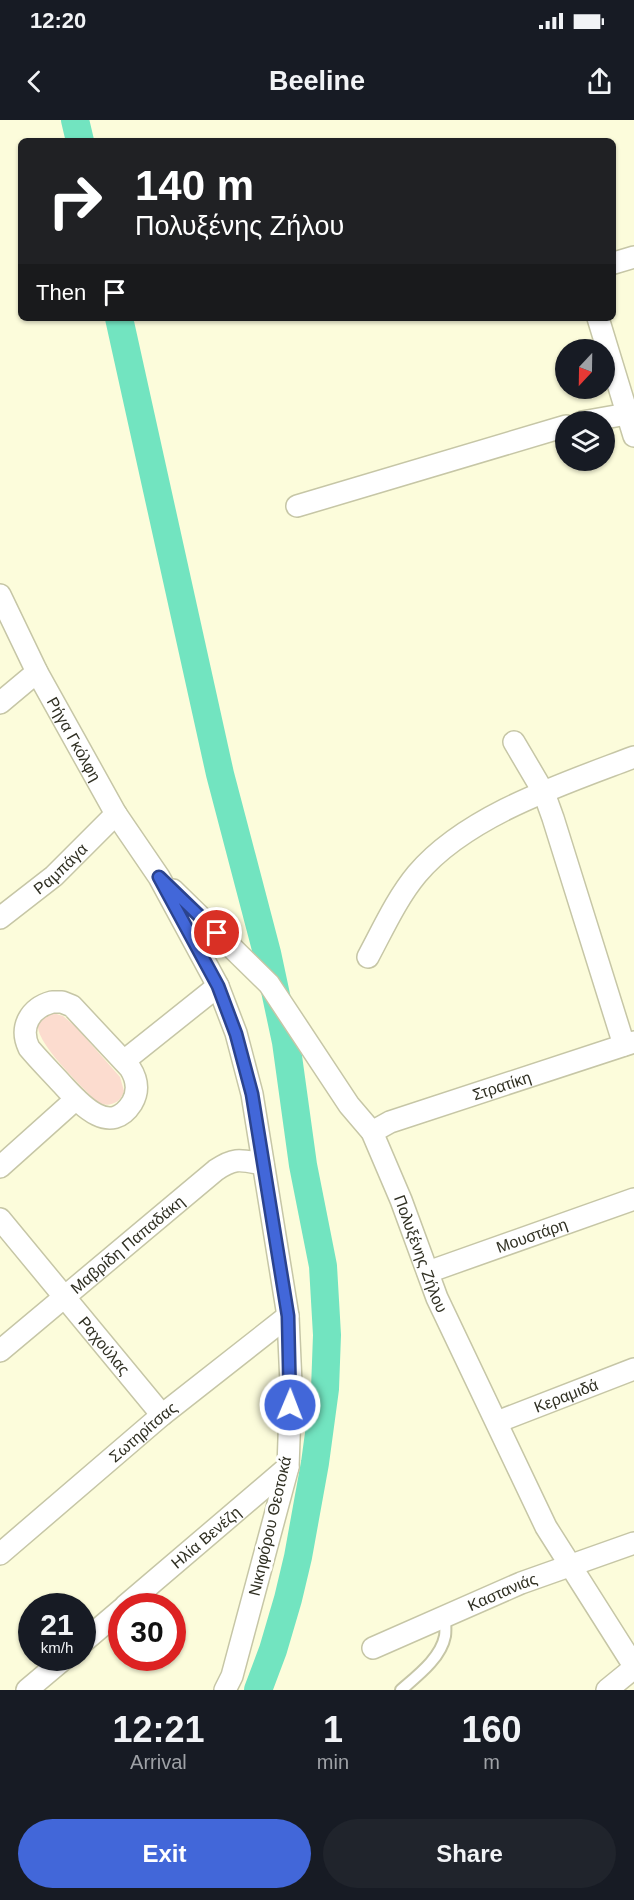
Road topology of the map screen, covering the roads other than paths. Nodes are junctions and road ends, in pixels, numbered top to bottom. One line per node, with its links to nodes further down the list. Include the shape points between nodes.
1 (634, 257): 2 (street)
2 (616, 262)
3 (599, 321): 4 (street)
4 (631, 412): 5 (street); 7 (street)
5 (615, 415)
6 (555, 429): 8 (street)
7 (634, 436)
8 (297, 506)
9 (0, 596): 10 (street, Ρήγα Γκόλφη)
10 (38, 672): 11 (street); 15 (street, Ρήγα Γκόλφη)
11 (0, 703)
12 (514, 742): 14 (street)
13 (634, 757): 14 (street)
14 (544, 793): 18 (street, via 482,822 433,857 402,894); 20 (street)
15 (116, 814): 16 (street, Ρήγα Γκόλφη); 17 (street, Ραμπάγα, via 54,876)
16 (159, 877): 19 (street, Νικηφόρου Θεοτοκά); 23 (street, Πολυξένης Ζήλου, via 268,984)
17 (0, 918)
18 (368, 957)
19 (218, 986): 21 (street); 24 (street, Νικηφόρου Θεοτοκά, via 252,1094)
20 (629, 1044): 23 (street, Στρατίκη, via 390,1122)
21 (124, 1061): 22 (street, via 137,1088 135,1098 122,1113 112,1117 93,1114); 22 (street, via 72,1006 52,1002 36,1008 26,1023 26,1040)
22 (76, 1099): 25 (street)
23 (372, 1132): 28 (street, Πολυξένης Ζήλου)
24 (263, 1164): 29 (street, Μαβρίδη Παπαδάκη, via 228,1161); 30 (street, Νικηφόρου Θεοτοκά)
25 (0, 1167)
26 (634, 1199): 28 (street, Μουστάρη)
27 (0, 1219): 29 (street, Ραχούλας)
28 (428, 1272): 34 (street, Πολυξένης Ζήλου)
29 (64, 1297): 31 (street, Μαβρίδη Παπαδάκη); 33 (street, Ραχούλας)
30 (288, 1316): 33 (street, Σωτηρίτσας); 35 (street, Νικηφόρου Θεοτοκά)
31 (0, 1351)
32 (634, 1369): 34 (street, Κεραμιδά)
33 (162, 1415): 37 (street, Σωτηρίτσας)
34 (497, 1422): 38 (street, Πολυξένης Ζήλου, via 546,1527)
35 (288, 1467): 39 (street, Ηλία Βενέζη); 47 (street, Νικηφόρου Θεοτοκά)
36 (634, 1543): 38 (street, Καστανιάς)
37 (0, 1554)
38 (570, 1566): 40 (street, Καστανιάς); 44 (street, Πολυξένης Ζήλου)
39 (140, 1593)
40 (445, 1617): 43 (street, Καστανιάς); 48 (lane, via 445,1636 440,1648)
41 (108, 1622): 42 (street)
42 (96, 1631)
43 (373, 1648)
44 (634, 1667): 49 (street)
45 (50, 1671): 46 (street)
46 (27, 1690)
47 (225, 1690)
48 (401, 1690)
49 (607, 1690)

